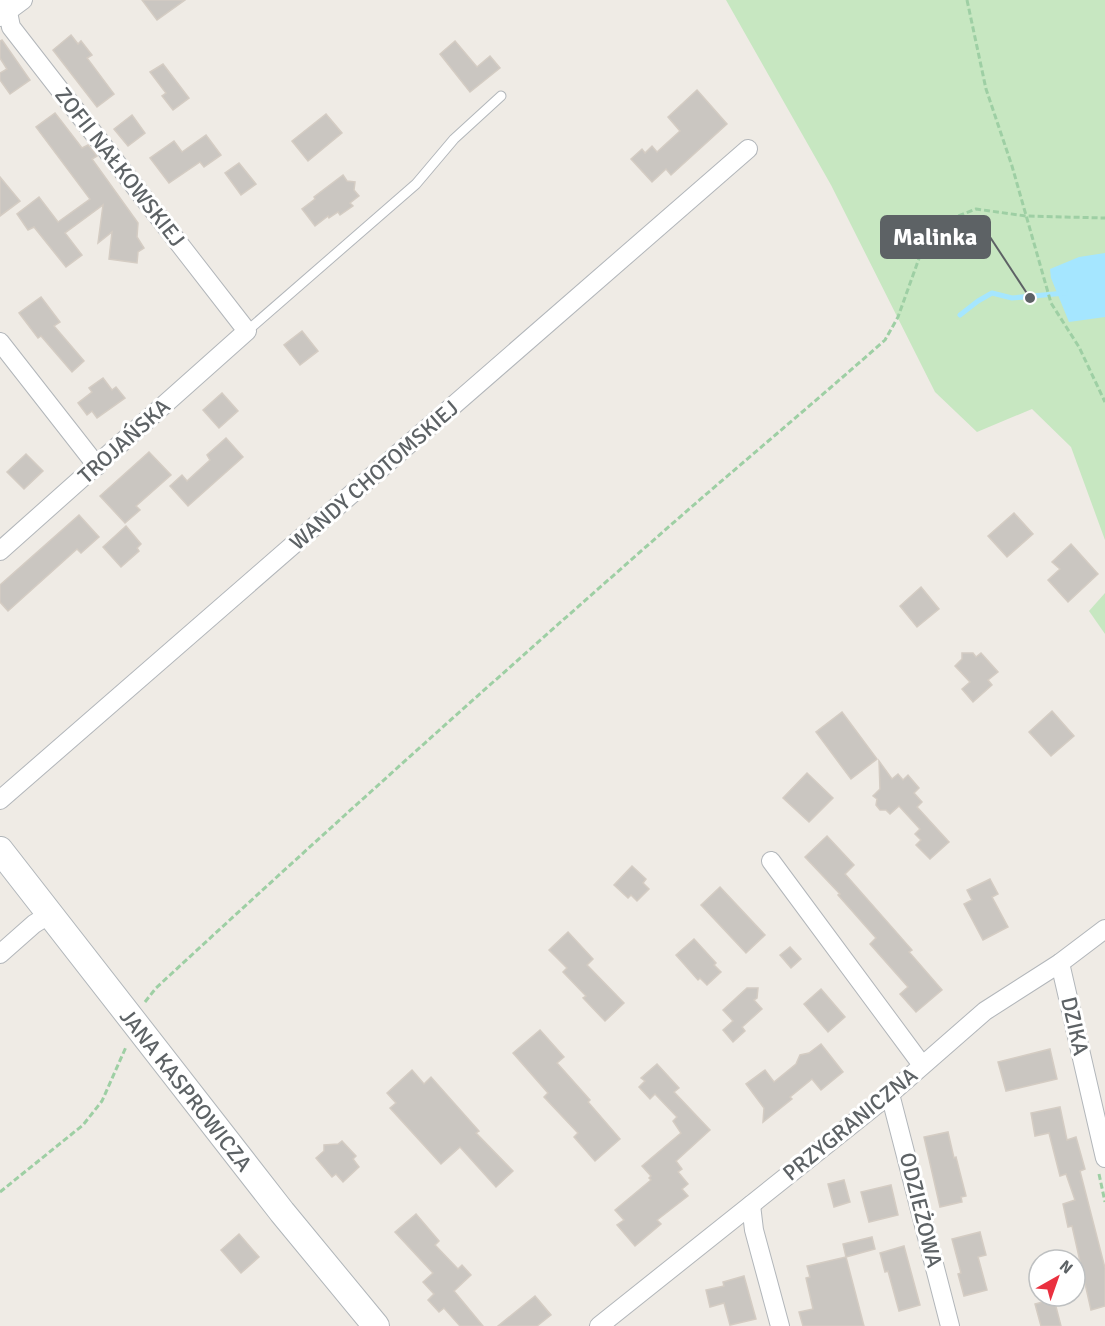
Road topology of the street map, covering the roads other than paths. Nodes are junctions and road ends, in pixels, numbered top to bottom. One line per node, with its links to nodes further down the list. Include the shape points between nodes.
1 (23, 0): 2 (street)
2 (3, 10): 5 (street, ZOFII NAŁKOWSKIEJ, via 11,27)
3 (501, 96): 5 (lane, via 454,139 416,184)
4 (748, 149): 9 (street, WANDY CHOTOMSKIEJ)
5 (247, 331): 7 (street, TROJAŃSKA)
6 (0, 342): 7 (street)
7 (97, 466): 8 (street, TROJAŃSKA)
8 (0, 551)
9 (0, 800)
10 (0, 850): 12 (street, JANA KASPROWICZA)
11 (771, 861): 16 (street)
12 (50, 914): 14 (street); 20 (street, JANA KASPROWICZA)
13 (1105, 929): 15 (street, PRZYGRANICZNA)
14 (0, 954)
15 (1060, 963): 16 (street, PRZYGRANICZNA, via 985,1011); 18 (street, DZIKA)
16 (922, 1065): 17 (street, PRZYGRANICZNA)
17 (890, 1094): 19 (street, PRZYGRANICZNA); 23 (street, ODZIEŻOWA)
18 (1101, 1163)
19 (751, 1205): 21 (street, PRZYGRANICZNA); 22 (street)
20 (376, 1326)
21 (600, 1326)
22 (780, 1326)
23 (950, 1326)

